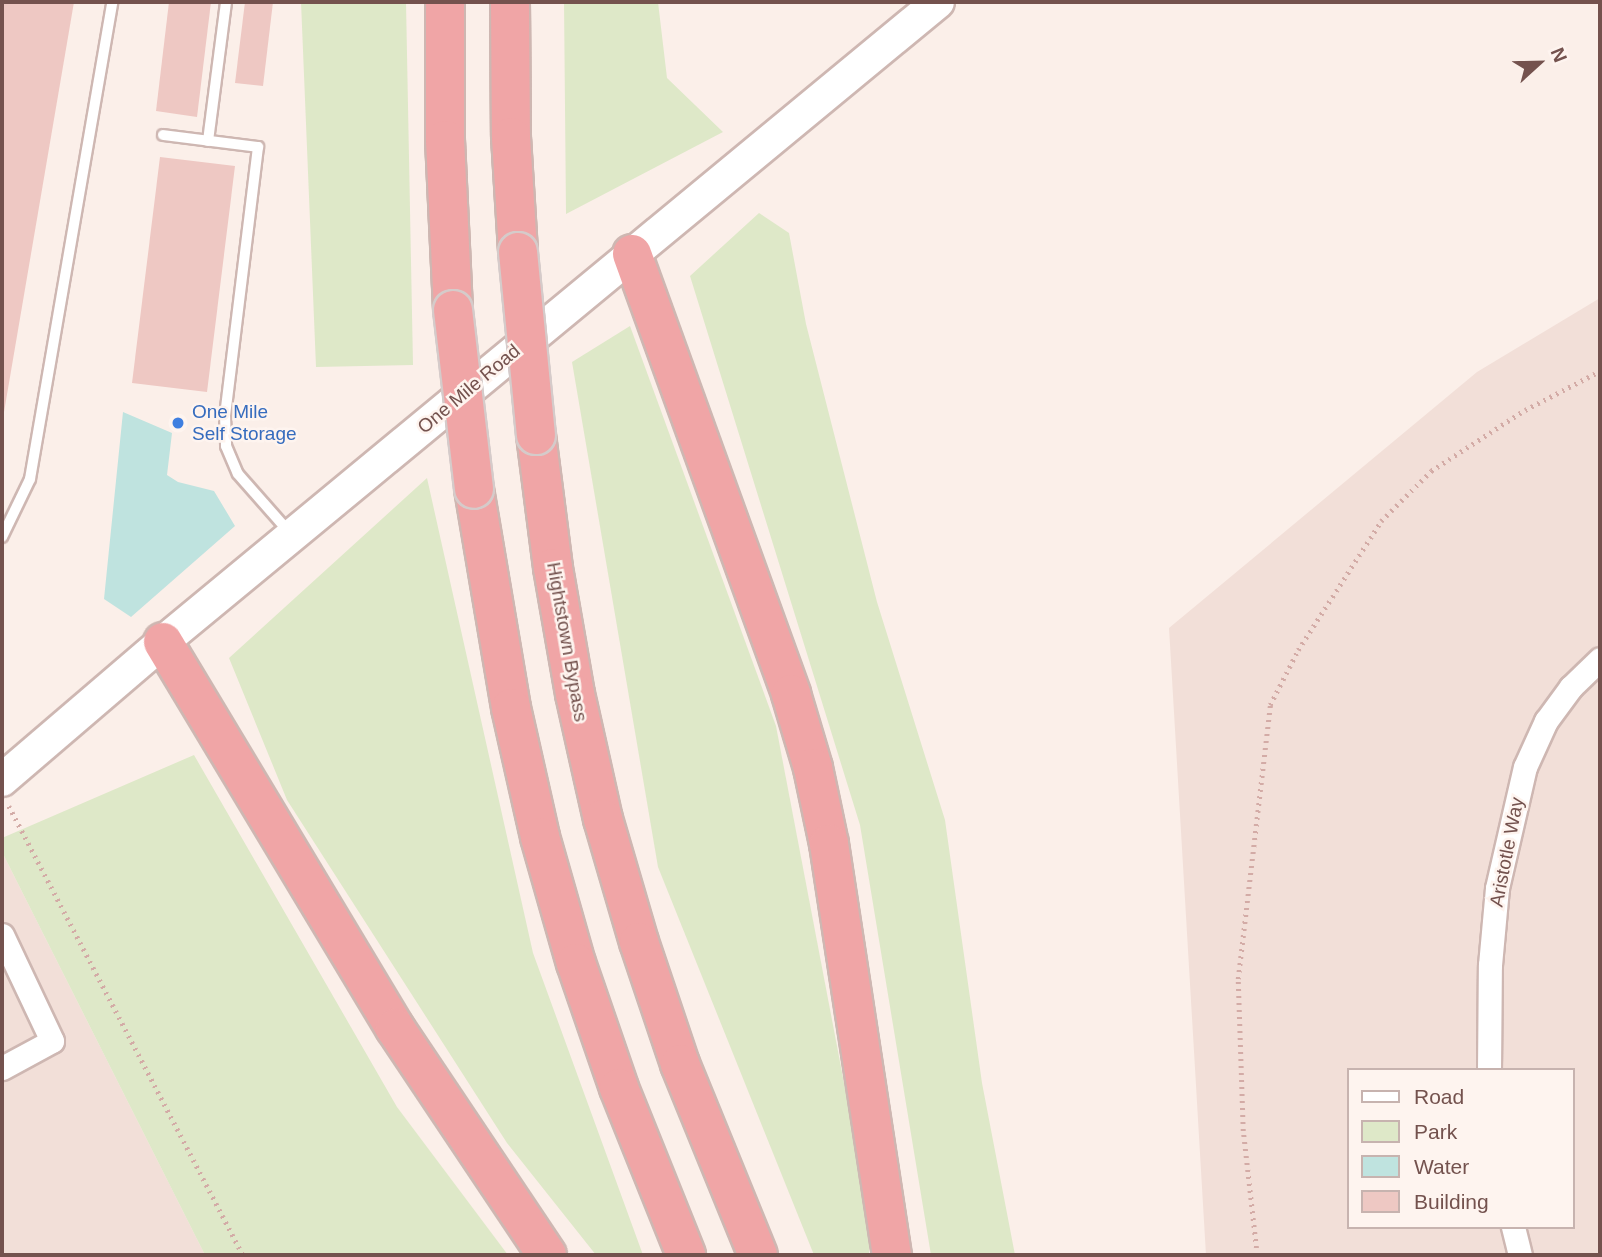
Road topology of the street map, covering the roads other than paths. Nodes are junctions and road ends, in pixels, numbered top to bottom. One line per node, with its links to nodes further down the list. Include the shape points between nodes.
1 (112, 2): 10 (lane, via 30,479)
2 (226, 2): 7 (lane)
3 (445, 2): 19 (highway, bridge, via 445,140 453,310 474,489 511,708 540,837 576,963 614,1075)
4 (510, 2): 20 (highway, Hightstown Bypass, bridge, via 518,252 553,568 575,694 603,819 639,942 680,1064)
5 (938, 2): 8 (street, One Mile Road)
6 (163, 135): 7 (lane)
7 (208, 141): 9 (lane, via 258,147 225,415 226,446 239,474)
8 (632, 254): 9 (street, One Mile Road); 21 (highway, via 791,694 813,768 829,844)
9 (292, 535): 11 (street, One Mile Road)
10 (2, 537)
11 (163, 642): 13 (street, One Mile Road); 18 (highway, via 394,1028)
12 (1600, 659): 16 (street, Aristotle Way, via 1546,720 1525,767 1497,888 1490,965)
13 (5, 792)
14 (2, 935): 15 (street, via 52,1041)
15 (2, 1068)
16 (1489, 1068)
17 (1514, 1229): 22 (street)
18 (547, 1255)
19 (686, 1255)
20 (758, 1255)
21 (892, 1255)
22 (1520, 1255)

